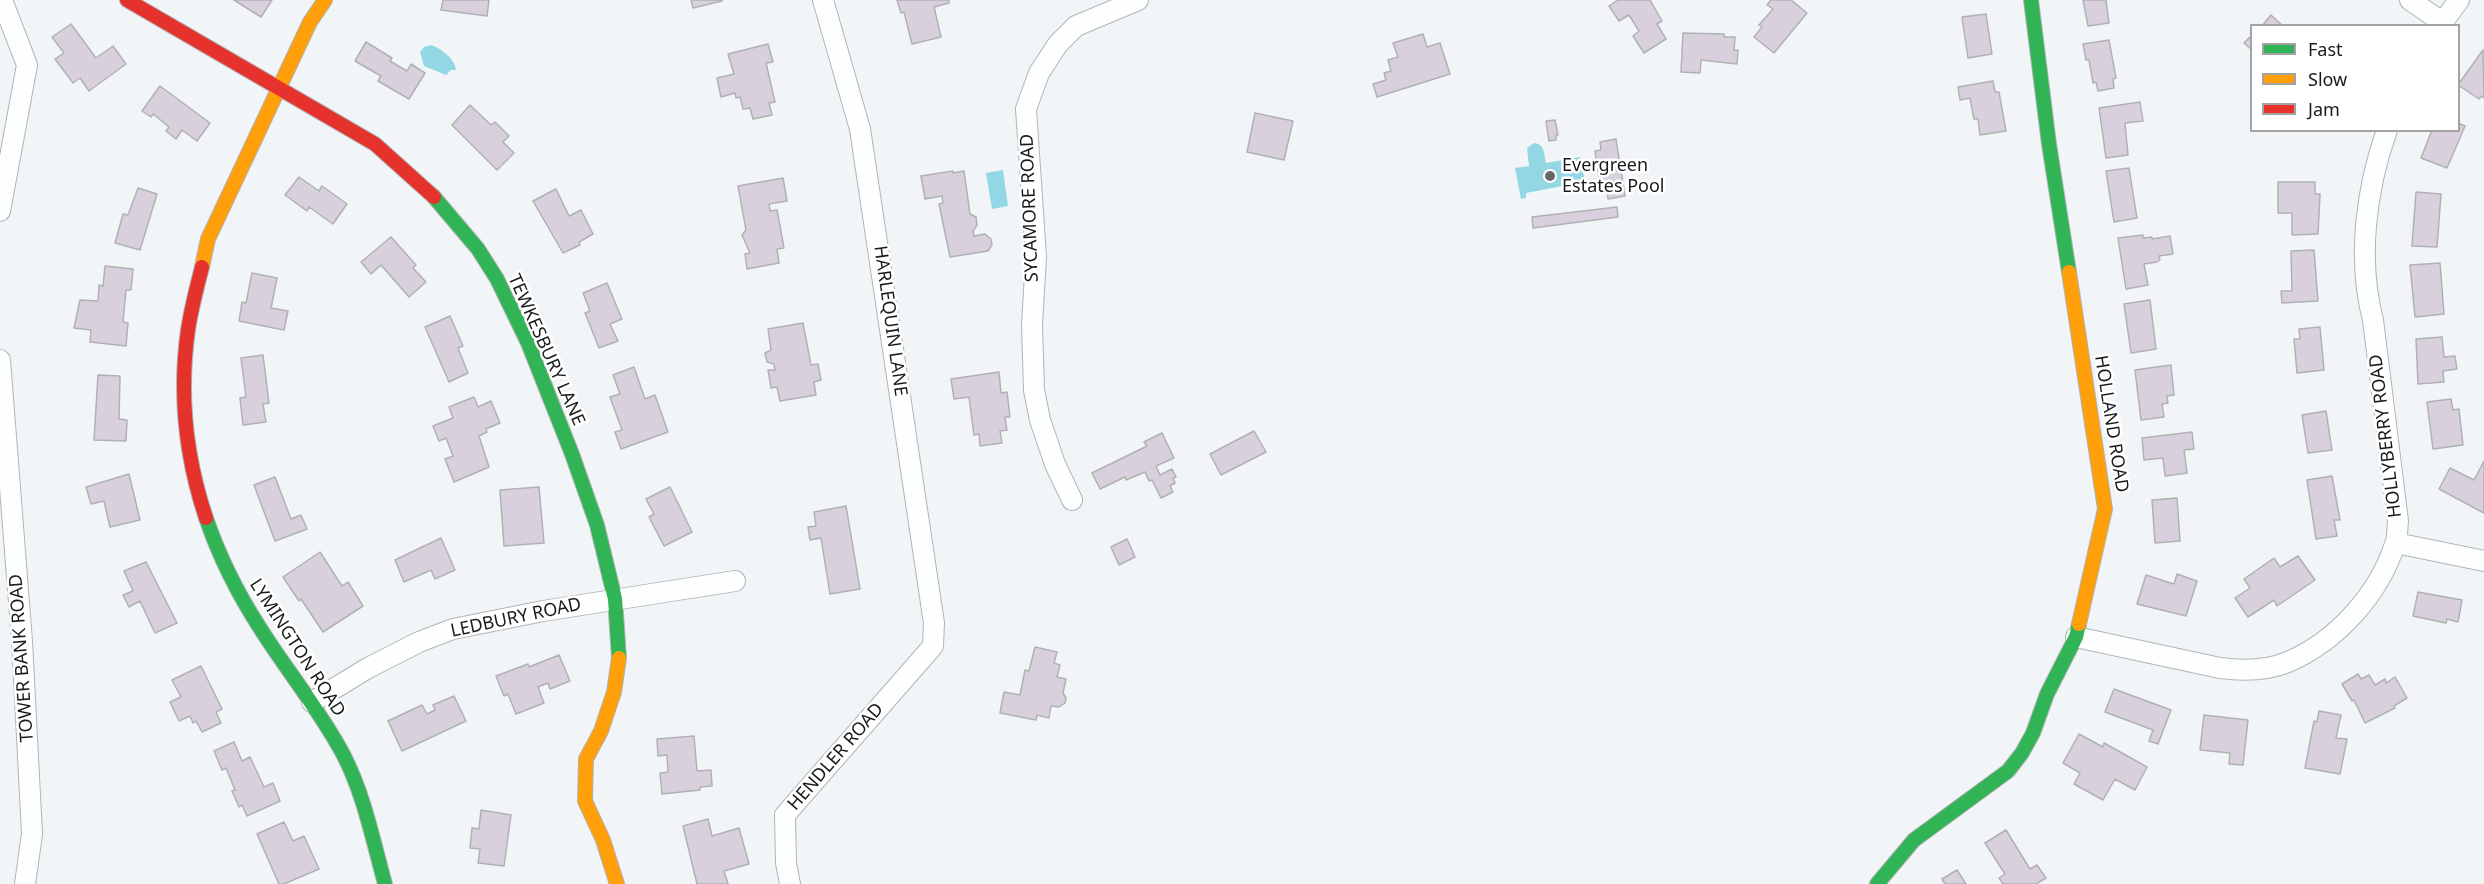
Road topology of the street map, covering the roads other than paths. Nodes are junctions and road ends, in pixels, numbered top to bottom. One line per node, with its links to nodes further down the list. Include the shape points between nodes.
1 (2, 0): 12 (street, via 27,65)
2 (127, 0): 10 (street, TEWKESBURY LANE)
3 (325, 0): 10 (street, LYMINGTON ROAD, via 310,22)
4 (823, 0): 20 (street, HARLEQUIN LANE, via 862,137 934,623)
5 (1138, 0): 14 (street, SYCAMORE ROAD, via 1076,26 1058,44 1039,73 1026,109 1036,257 1034,390 1055,464)
6 (2031, 0): 19 (street, HOLLAND ROAD, via 2105,509)
7 (2410, 0): 9 (street)
8 (2459, 0): 9 (street)
9 (2441, 24)
10 (279, 89): 18 (street, TEWKESBURY LANE, via 375,144 434,197 478,249 523,333 572,454 597,525); 21 (street, LYMINGTON ROAD, via 208,239 188,328 184,369 186,422 195,484 216,547 259,627)
11 (2386, 132): 15 (street, HOLLYBERRY ROAD, via 2373,180 2366,242 2368,300 2398,521)
12 (0, 211)
13 (0, 360): 22 (street, TOWER BANK ROAD, via 22,641 32,834)
14 (1072, 500)
15 (2396, 543): 16 (street); 19 (street, HOLLYBERRY ROAD, via 2379,579 2356,612 2325,640 2287,663 2242,670)
16 (2484, 561)
17 (735, 581): 18 (street, LEDBURY ROAD)
18 (615, 599): 21 (street, LEDBURY ROAD, via 453,629 368,668); 24 (street, TEWKESBURY LANE, via 619,661 601,731 586,759 585,801)
19 (2076, 637): 26 (street, HOLLAND ROAD, via 2047,694 2033,733 2008,771 1914,840)
20 (933, 646): 25 (street, HENDLER ROAD, via 784,815)
21 (312, 702): 23 (street, LYMINGTON ROAD, via 344,756 367,816)
22 (25, 884)
23 (385, 884)
24 (617, 884)
25 (790, 884)
26 (1877, 884)

